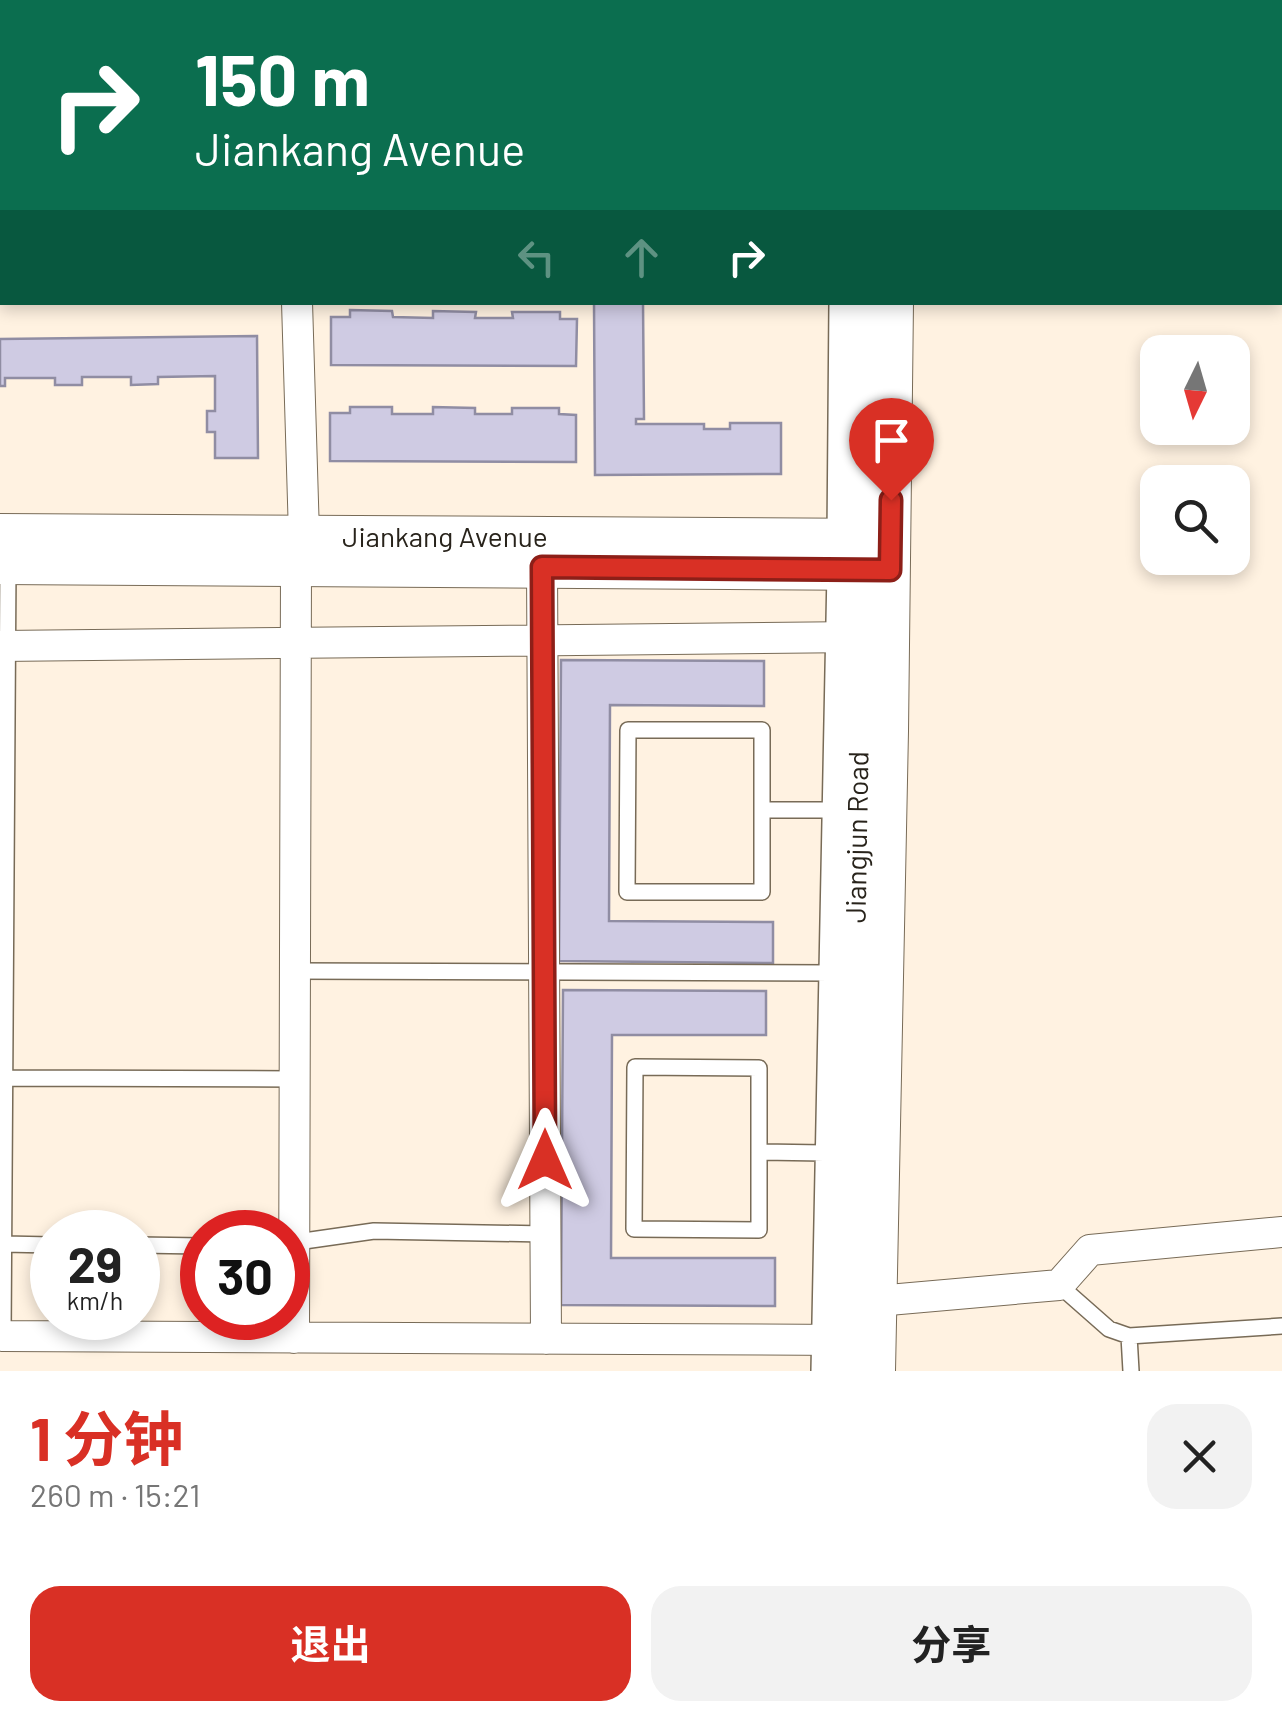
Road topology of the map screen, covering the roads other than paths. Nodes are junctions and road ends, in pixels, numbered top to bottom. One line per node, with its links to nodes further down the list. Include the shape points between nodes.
1 (297, 305): 5 (street)
2 (838, 305): 7 (lane)
3 (862, 305): 7 (main road, Jiangjun Road)
4 (893, 305): 7 (main road, Jiangjun Road)
5 (300, 551): 6 (main road, Jiankang Avenue); 7 (main road, Jiankang Avenue); 8 (main road, Jiankang Avenue); 11 (street)
6 (3, 554): 12 (lane)
7 (862, 554): 8 (main road, Jiankang Avenue); 9 (main road, Jiangjun Road); 29 (main road, Jiangjun Road)
8 (542, 567): 10 (street)
9 (846, 637): 10 (street); 14 (lane); 17 (main road, Jiangjun Road)
10 (543, 641): 11 (street); 16 (street)
11 (296, 643): 12 (street); 15 (street)
12 (4, 646): 18 (lane)
13 (762, 810): 13 (lane, via 762,892 628,892 628,730 762,730); 14 (lane)
14 (831, 810): 17 (lane)
15 (294, 971): 16 (lane); 19 (street)
16 (544, 972): 17 (lane); 24 (street)
17 (840, 973): 21 (lane); 36 (main road, Jiangjun Road)
18 (2, 1078): 19 (lane); 26 (lane)
19 (294, 1079): 22 (street)
20 (759, 1152): 20 (lane, via 759,1230 634,1229 635,1067 760,1068); 21 (lane)
21 (824, 1153): 36 (lane)
22 (292, 1210)
23 (1282, 1232): 28 (street, via 1090,1250)
24 (545, 1234): 25 (lane, via 374,1231); 35 (street)
25 (310, 1240)
26 (4, 1244): 27 (lane); 31 (lane)
27 (30, 1244)
28 (1059, 1285): 29 (street); 33 (lane, via 1109,1329)
29 (876, 1301): 38 (main road, Jiangjun Road)
30 (1282, 1326): 33 (lane)
31 (2, 1334): 32 (street)
32 (180, 1336)
33 (1129, 1336): 39 (lane)
34 (310, 1338): 35 (street)
35 (546, 1338): 36 (street)
36 (836, 1350): 37 (lane)
37 (819, 1371)
38 (875, 1371)
39 (1131, 1371)

